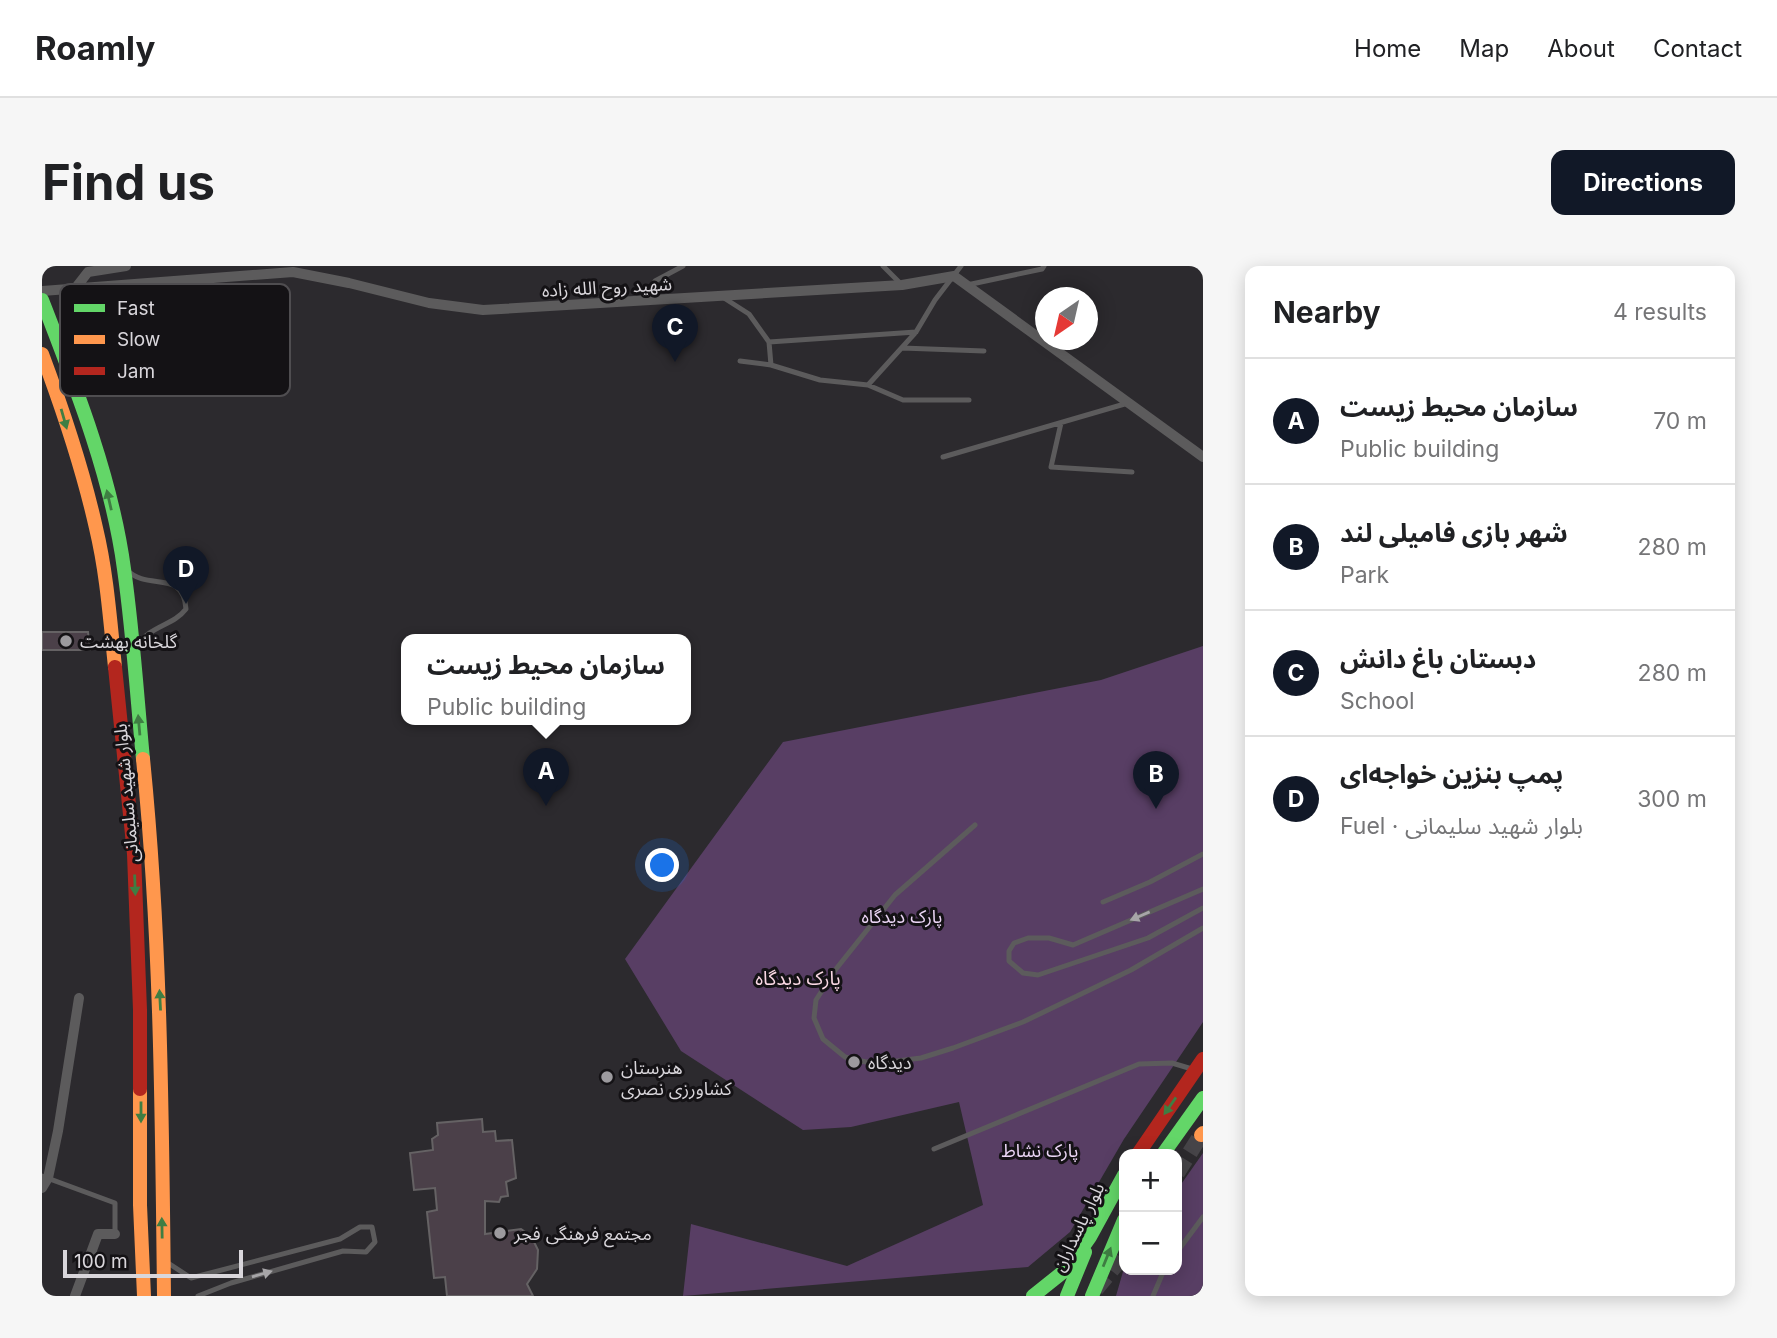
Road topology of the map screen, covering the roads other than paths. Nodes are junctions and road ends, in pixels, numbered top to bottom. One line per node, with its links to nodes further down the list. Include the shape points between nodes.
1 (126, 266): 6 (street)
2 (683, 266): 15 (lane, via 655,281)
3 (883, 266): 9 (lane)
4 (961, 266): 7 (lane)
5 (1044, 266): 10 (lane)
6 (86, 269)
7 (954, 276): 9 (street, شهید روح الله زاده); 10 (street); 16 (lane)
8 (130, 284): 15 (street, شهید روح الله زاده, via 293,272 429,303 483,310)
9 (902, 285): 13 (street, شهید روح الله زاده)
10 (967, 285): 27 (street)
11 (60, 291): 12 (street, شهید روح الله زاده)
12 (42, 292)
13 (721, 296): 15 (street, شهید روح الله زاده); 17 (lane, via 749,314)
14 (42, 300): 18 (main road, بلوار شهید سلیمانی, one-way to 14)
15 (643, 300)
16 (916, 332): 17 (lane); 19 (lane)
17 (769, 342): 23 (lane)
18 (60, 346)
19 (902, 348): 20 (lane); 24 (lane)
20 (984, 351)
21 (42, 354): 35 (main road, بلوار شهید سلیمانی, one-way to 35, via 98,540)
22 (740, 361): 23 (lane)
23 (771, 365): 24 (lane, via 820,380)
24 (868, 385): 26 (lane, via 903,400)
25 (78, 396): 32 (main road, بلوار شهید سلیمانی, one-way to 25, via 108,492)
26 (969, 400)
27 (1129, 403): 28 (lane); 30 (street)
28 (1060, 423): 29 (lane); 31 (lane, via 1051,467)
29 (943, 457)
30 (1203, 457)
31 (1132, 472)
32 (124, 567): 33 (main road, بلوار شهید سلیمانی); 33 (lane, via 131,575 177,586 185,594 186,609 181,615 152,630)
33 (133, 653): 34 (main road, بلوار شهید سلیمانی, one-way to 33)
34 (142, 764): 35 (main road); 45 (main road, بلوار شهید سلیمانی, one-way to 34, via 160,1007 151,837)
35 (124, 766): 46 (main road, بلوار شهید سلیمانی, one-way to 46, via 134,854)
36 (975, 825): 41 (lane, via 895,895 816,1000 814,1018 823,1039 845,1057 866,1062 921,1058 976,1039 1119,976)
37 (1203, 854): 39 (lane)
38 (1203, 888): 40 (lane, one-way to 40, via 1073,944 1049,938 1014,943 1009,961 1023,973 1038,975 1148,937)
39 (1103, 902)
40 (1203, 908)
41 (1203, 928)
42 (79, 998): 52 (street, via 58,1131)
43 (1199, 1064): 47 (lane, via 1139,1064); 48 (main road, one-way to 48)
44 (1203, 1098): 49 (main road)
45 (161, 1140): 46 (main road, via 151,1148); 50 (main road, بلوار شهید سلیمانی)
46 (141, 1141): 51 (main road, بلوار شهید سلیمانی)
47 (934, 1149)
48 (1141, 1149)
49 (1167, 1149)
50 (161, 1171): 51 (main road, via 151,1164); 60 (main road, بلوار شهید سلیمانی, one-way to 50)
51 (140, 1172): 63 (main road, بلوار شهید سلیمانی)
52 (45, 1177): 54 (street); 57 (lane, via 115,1203)
53 (1119, 1184): 58 (main road, بلوار پاسداران)
54 (42, 1188)
55 (1203, 1217): 59 (lane)
56 (1119, 1232): 68 (main road, one-way to 56)
57 (115, 1234): 62 (street, via 98,1234)
58 (1090, 1237): 66 (main road, via 1068,1268); 67 (main road, بلوار پاسداران)
59 (1182, 1245)
60 (162, 1259): 64 (main road, بلوار شهید سلیمانی); 65 (lane, one-way to 60, via 343,1251 366,1252 375,1242 372,1227 191,1278)
61 (1162, 1275): 69 (lane)
62 (75, 1296)
63 (144, 1296)
64 (164, 1296)
65 (198, 1296)
66 (1033, 1296)
67 (1067, 1296)
68 (1092, 1296)
69 (1153, 1296)

